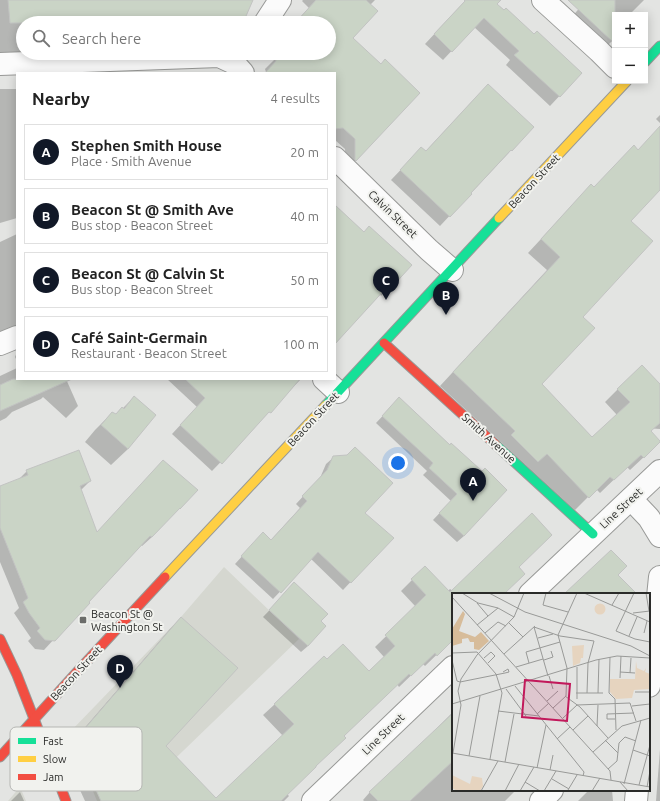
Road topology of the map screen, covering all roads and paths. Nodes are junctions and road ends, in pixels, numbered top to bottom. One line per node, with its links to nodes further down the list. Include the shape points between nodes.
1 (280, 0): 3 (street)
2 (543, 0): 8 (street)
3 (270, 16)
4 (660, 46): 5 (main road)
5 (648, 59)
6 (110, 60): 7 (street)
7 (0, 64)
8 (612, 64)
9 (624, 84): 11 (main road, Beacon Street)
10 (336, 159): 11 (street, Calvin Street)
11 (452, 270): 13 (main road, Beacon Street)
12 (16, 337): 14 (street)
13 (384, 343): 15 (main road, Beacon Street); 18 (main road, Smith Avenue)
14 (0, 344)
15 (331, 385): 25 (main road, Beacon Street)
16 (660, 471): 17 (street, Line Street)
17 (631, 499): 18 (street, Line Street); 19 (street, via 649,518)
18 (593, 534): 21 (street, Line Street)
19 (660, 536)
20 (660, 577): 24 (street)
21 (531, 593)
22 (0, 639): 25 (main road, via 18,675)
23 (452, 668): 34 (street, Line Street)
24 (650, 676)
25 (35, 719): 26 (main road, Beacon Street); 27 (main road)
26 (28, 727)
27 (38, 727)
28 (10, 746): 29 (main road, Beacon Street)
29 (0, 757)
30 (62, 791): 33 (main road)
31 (551, 791): 35 (street)
32 (637, 791): 36 (street)
33 (66, 801)
34 (313, 801)
35 (541, 801)
36 (636, 801)

